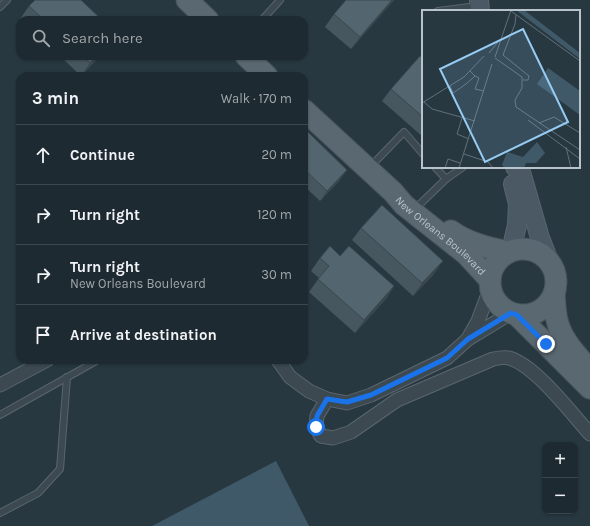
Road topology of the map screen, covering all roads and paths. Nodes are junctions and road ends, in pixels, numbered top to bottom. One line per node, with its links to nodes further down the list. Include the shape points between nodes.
1 (7, 0): 5 (lane)
2 (187, 0): 7 (main road)
3 (280, 0): 8 (lane)
4 (479, 6): 6 (lane)
5 (0, 7)
6 (446, 10)
7 (204, 16)
8 (266, 16)
9 (250, 60): 10 (main road)
10 (264, 72)
11 (308, 114): 17 (main road, New Orleans Boulevard)
12 (422, 153): 17 (lane, via 404,132)
13 (436, 168): 18 (lane)
14 (462, 168): 18 (lane)
15 (514, 168): 21 (main road, via 512,177 518,204 517,225)
16 (515, 168): 22 (main road, via 521,172)
17 (368, 169): 19 (main road, New Orleans Boulevard)
18 (446, 179): 20 (lane)
19 (393, 192): 20 (main road, New Orleans Boulevard, via 409,198); 23 (main road, New Orleans Boulevard, via 404,205 466,254)
20 (418, 206): 21 (main road, New Orleans Boulevard, via 455,234 489,248)
21 (510, 251): 22 (main road, via 530,249); 23 (main road, via 498,259 492,268)
22 (549, 261): 24 (main road, via 556,282)
23 (490, 284): 25 (main road, via 494,298 500,306); 26 (street, via 478,321)
24 (554, 294): 25 (main road, via 548,304 539,311 528,315); 30 (main road, via 555,312 563,337)
25 (514, 314): 26 (street); 33 (main road)
26 (468, 339): 34 (street, via 447,358 371,395 347,402)
27 (39, 364): 32 (street)
28 (91, 364): 31 (lane)
29 (281, 364): 34 (street, via 290,377 309,391)
30 (590, 370)
31 (68, 377): 35 (lane); 37 (lane, via 60,469 38,493)
32 (0, 385)
33 (590, 388)
34 (327, 399): 36 (street, via 317,416 316,427 321,436 333,438 351,432 397,400 493,359 508,358 527,368 541,380)
35 (0, 415)
36 (590, 434)
37 (0, 514)

